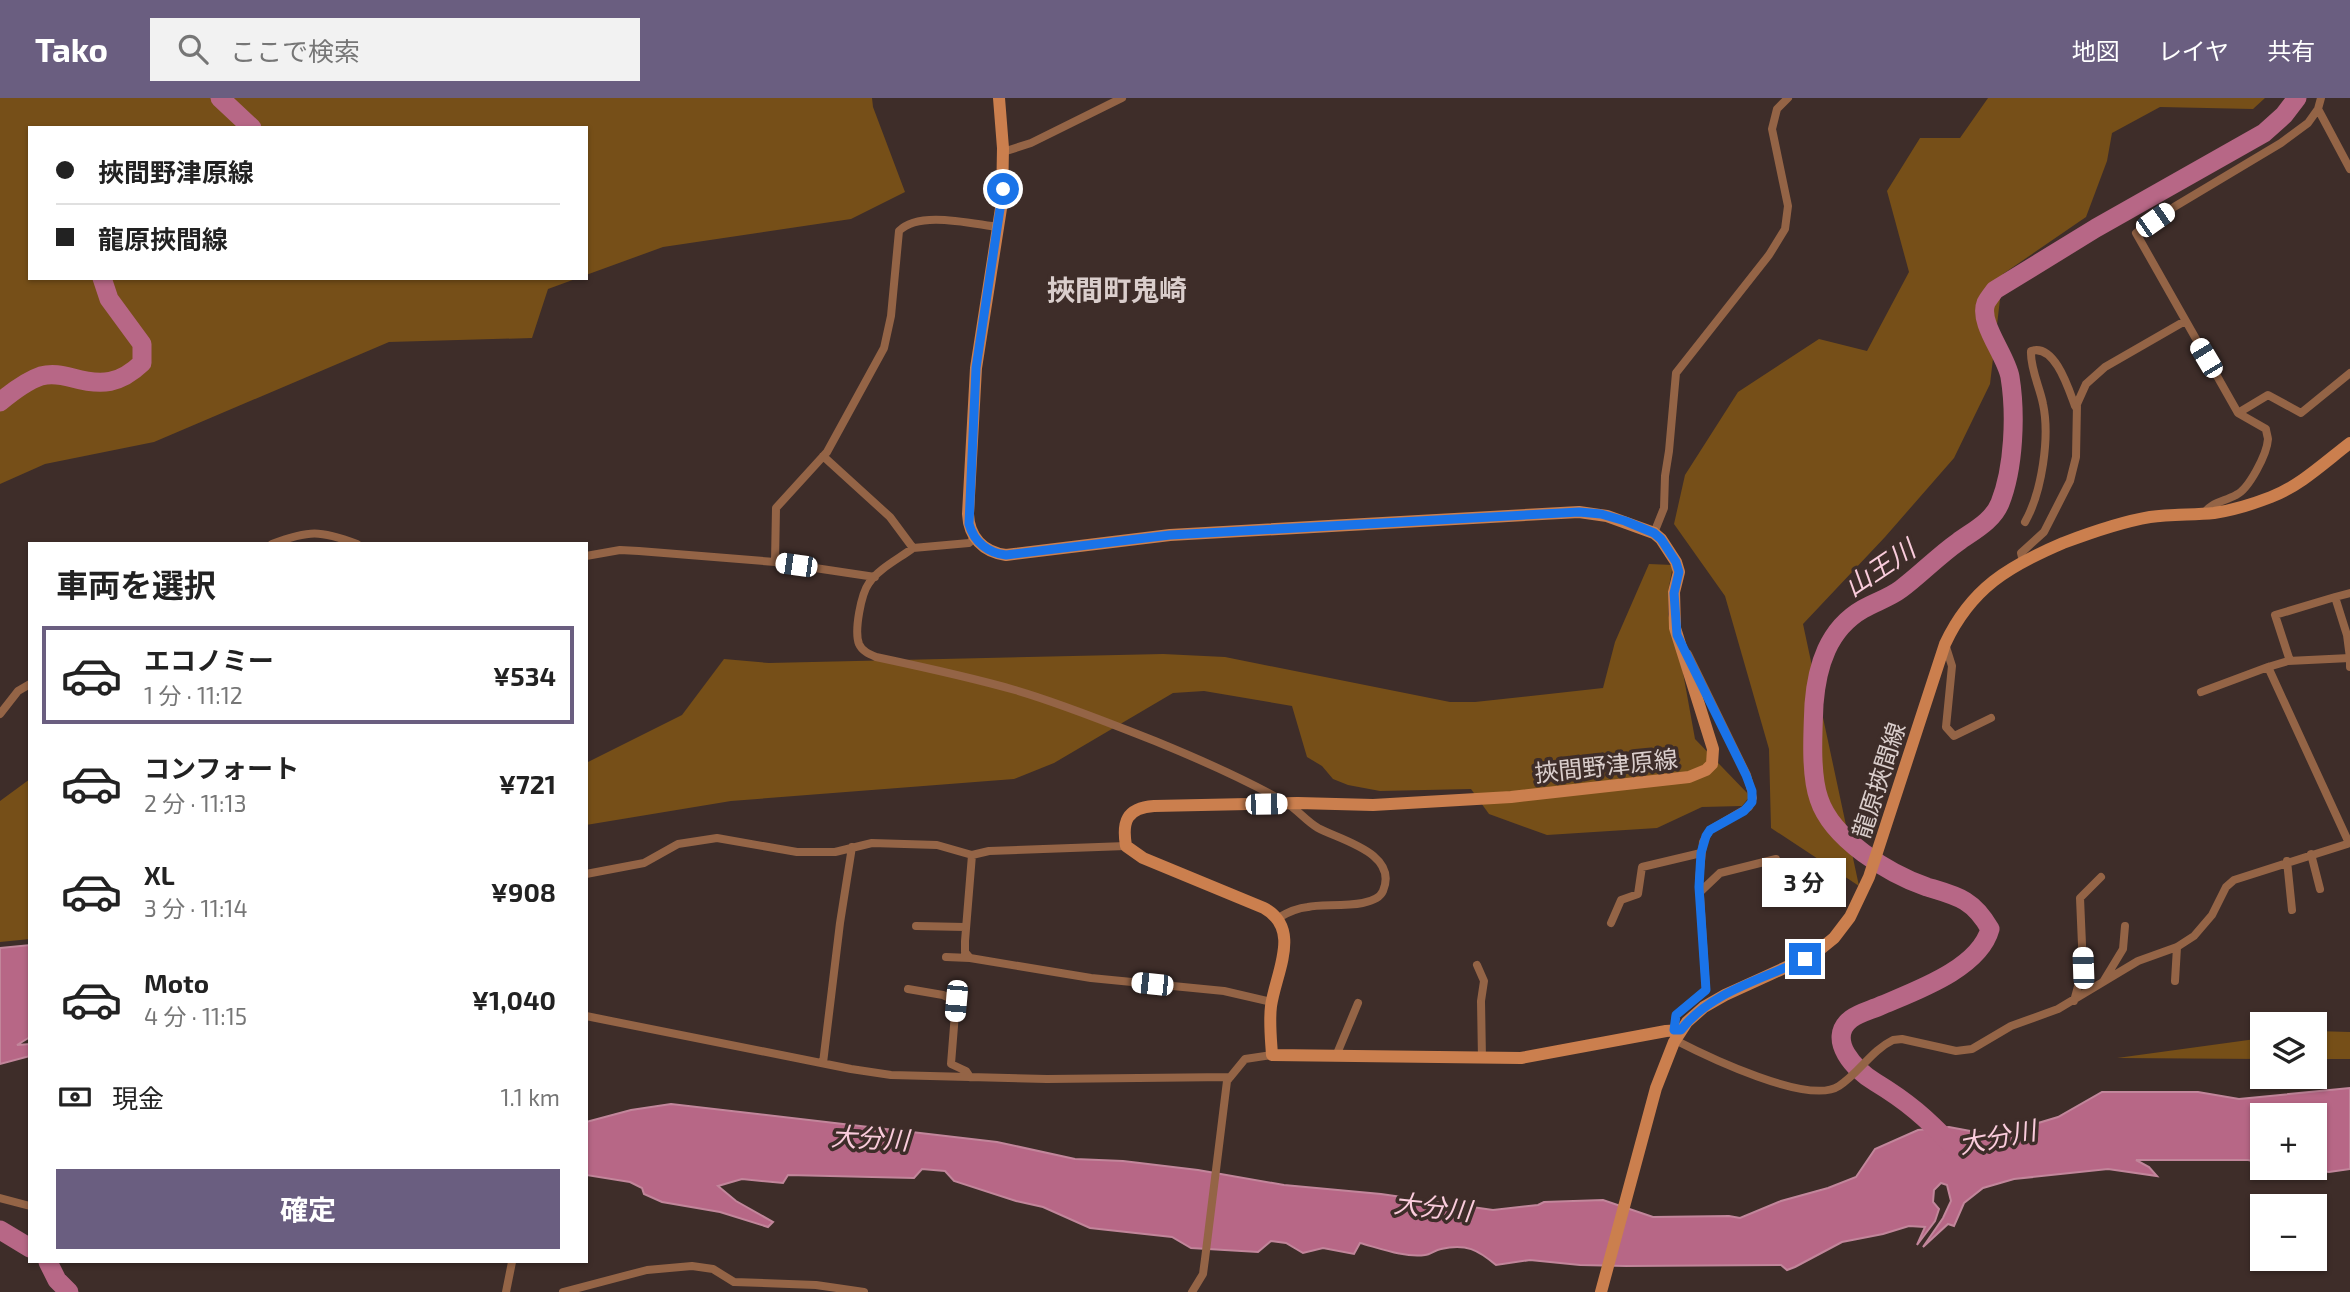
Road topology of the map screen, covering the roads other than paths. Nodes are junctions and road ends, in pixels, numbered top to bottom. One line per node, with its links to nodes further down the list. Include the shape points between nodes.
1 (999, 98): 6 (main road)
2 (1122, 98): 6 (street)
3 (1788, 98): 17 (street, via 1777,108 1772,129 1788,206 1785,229 1676,373 1664,508)
4 (2321, 98): 5 (street)
5 (2318, 109): 7 (street); 9 (street, via 2281,144 2136,233)
6 (1003, 152): 8 (main road)
7 (2350, 169)
8 (999, 227): 14 (street, via 925,220 910,222 899,231 884,348); 18 (main road, via 975,383 968,514)
9 (2185, 321): 11 (street, via 2099,371 2082,390); 12 (street)
10 (2350, 373): 12 (street, via 2301,413 2268,395)
11 (2076, 409): 16 (street, via 2059,367 2042,351 2031,351 2046,426 2039,483); 23 (street, via 2076,457 2070,481 2044,532 2021,552)
12 (2238, 413): 15 (street, via 2266,429 2268,439 2246,488)
13 (2350, 443): 15 (main road, 龍原挾間線, via 2284,492)
14 (823, 456): 21 (street, via 890,517); 24 (street, via 776,508)
15 (2203, 514): 23 (main road, 龍原挾間線, via 2122,523)
16 (2025, 522)
17 (1654, 533): 18 (main road, via 1607,516 1579,512 1170,535 1006,555 991,551); 28 (main road, 挾間野津原線, via 1678,566)
18 (975, 538): 21 (street, via 969,543)
19 (278, 542): 20 (street, via 314,532)
20 (351, 542)
21 (913, 548): 25 (street)
22 (588, 556): 24 (street, via 620,550)
23 (2023, 561): 29 (main road, 龍原挾間線, via 1999,575 1973,600)
24 (775, 562): 25 (street)
25 (875, 577): 38 (street, via 862,600 858,624 859,645 864,651 1017,690 1099,719 1205,761)
26 (2350, 593): 27 (street)
27 (2335, 597): 30 (street); 31 (street, via 2275,615)
28 (1677, 635): 38 (main road, 挾間野津原線, via 1713,749 1712,764 1697,775 1471,800); 42 (street, via 1752,791 1749,807 1710,830)
29 (1945, 644): 37 (street, via 1952,666 1946,727 1954,736); 68 (main road, 龍原挾間線, via 1865,887 1850,917 1824,947 1714,1000)
30 (2350, 658): 31 (street); 33 (street)
31 (2290, 662): 32 (street)
32 (2268, 667): 35 (street); 39 (street)
33 (2350, 667)
34 (28, 685): 36 (street)
35 (2201, 692)
36 (0, 715)
37 (1991, 718)
38 (1287, 803): 40 (main road, 挾間野津原線, via 1144,806 1125,821); 52 (street, via 1316,827 1368,851 1381,866 1385,883 1381,895 1362,903 1307,906)
39 (2350, 843): 43 (street)
40 (1126, 846): 44 (street); 52 (main road, via 1143,858)
41 (852, 848): 44 (street, via 872,843 937,845); 47 (street, via 797,852 717,838 678,844 643,863); 72 (street)
42 (1701, 853): 50 (street); 53 (street, via 1642,867 1639,894 1621,900)
43 (2311, 854): 46 (street); 49 (street)
44 (972, 855): 56 (street)
45 (1776, 859): 50 (street, via 1720,873)
46 (2287, 861): 51 (street); 57 (street, via 2229,883 2212,915)
47 (588, 874)
48 (2101, 877): 64 (street, via 2080,898 2083,968)
49 (2320, 889)
50 (1700, 892): 68 (street, via 1706,990 1676,1015)
51 (2292, 910)
52 (1278, 918): 65 (main road, via 1284,944)
53 (1611, 923)
54 (916, 926): 56 (street)
55 (2125, 926): 62 (street, via 2123,949)
56 (965, 927): 59 (street, via 965,952)
57 (2177, 947): 61 (street); 62 (street, via 2138,961)
58 (946, 957): 59 (street)
59 (971, 958): 65 (street, via 1091,978 1224,991)
60 (1477, 965): 71 (street, via 1484,981)
61 (2175, 981)
62 (2101, 985): 64 (street)
63 (908, 989): 73 (street, via 956,1001 951,1063)
64 (2074, 1001): 68 (street, via 2011,1026 1972,1049 1956,1051 1897,1039 1838,1087 1828,1090 1793,1088 1750,1074)
65 (1272, 1002): 69 (main road)
66 (1357, 1003): 70 (street)
67 (588, 1016): 72 (street)
68 (1676, 1034): 71 (main road, via 1534,1057); 83 (main road, 龍原挾間線)
69 (1272, 1055): 70 (main road); 74 (street, via 1245,1059)
70 (1336, 1056): 71 (main road)
71 (1482, 1059)
72 (823, 1063): 73 (street, via 891,1075)
73 (970, 1077): 74 (street)
74 (1230, 1077): 82 (street, via 1224,1092 1203,1274)
75 (0, 1198): 76 (street)
76 (28, 1205)
77 (512, 1263): 79 (street)
78 (806, 1288): 80 (street, via 734,1282 713,1269 692,1266 638,1272); 81 (street)
79 (506, 1292)
80 (563, 1292)
81 (864, 1292)
82 (1192, 1292)
83 (1601, 1292)

